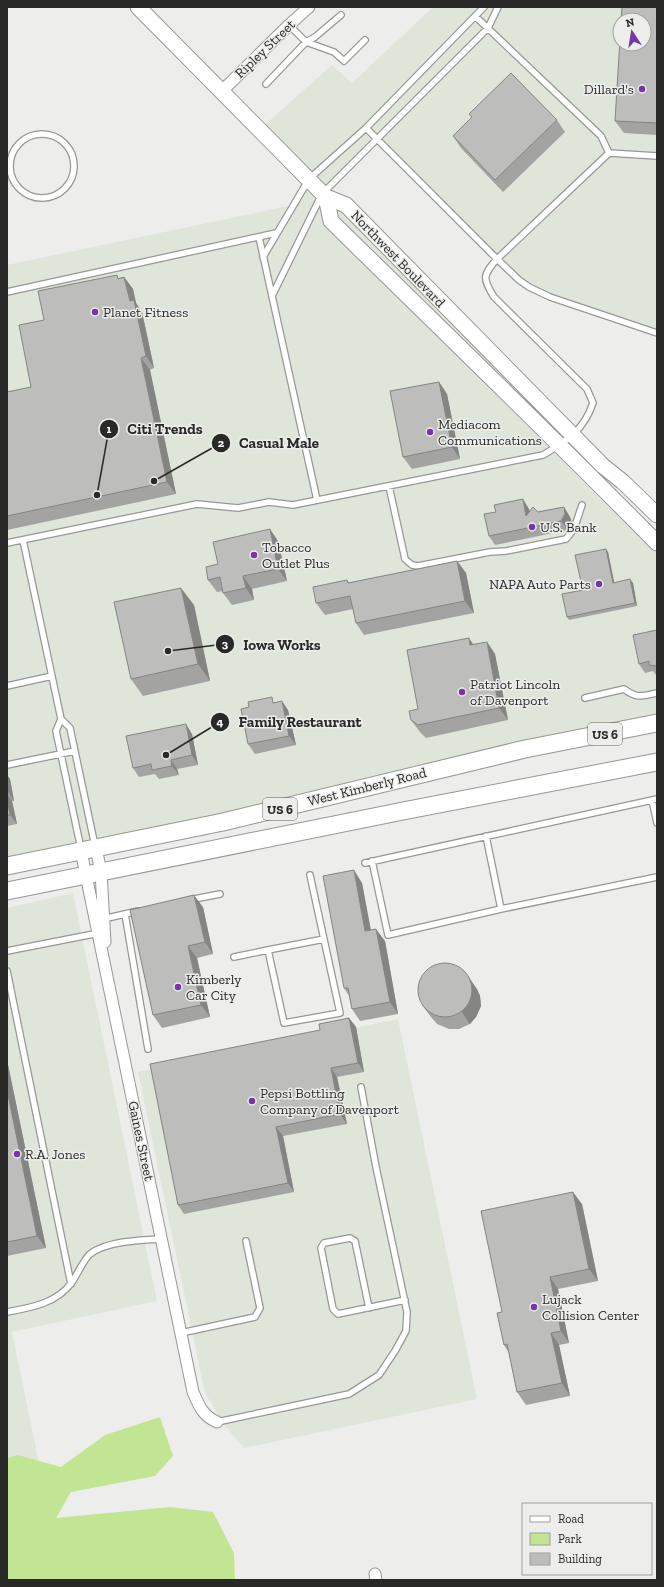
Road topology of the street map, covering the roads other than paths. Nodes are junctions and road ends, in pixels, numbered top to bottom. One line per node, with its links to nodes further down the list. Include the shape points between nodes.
1 (138, 7): 12 (main road, Northwest Boulevard)
2 (309, 7): 7 (street, Ripley Street)
3 (484, 7): 6 (lane)
4 (498, 7): 8 (lane)
5 (341, 15): 10 (lane)
6 (475, 16): 8 (lane); 13 (lane)
7 (289, 25): 10 (lane); 12 (street, Ripley Street)
8 (488, 28): 14 (lane); 15 (lane, via 601,136)
9 (365, 40): 10 (lane, via 344,61 334,52)
10 (306, 42): 11 (lane)
11 (266, 84)
12 (222, 91): 18 (main road, Northwest Boulevard)
13 (366, 128): 14 (lane); 18 (lane)
14 (378, 140): 19 (lane); 23 (lane)
15 (609, 153): 16 (lane); 23 (lane)
16 (657, 156)
17 (9, 173): 17 (lane, via 15,148 35,134 51,135 64,142 74,161 74,172 70,182 63,191 48,197 31,196 22,191)
18 (309, 179): 19 (main road, Northwest Boulevard); 20 (lane)
19 (324, 196): 25 (lane); 27 (main road, Northwest Boulevard, via 346,205); 27 (main road, via 331,221 452,340)
20 (276, 233): 21 (lane); 22 (lane)
21 (258, 237): 22 (lane); 24 (lane)
22 (263, 257): 25 (lane)
23 (497, 259): 26 (lane, via 519,280 538,292); 27 (lane, via 486,271 485,284 494,297 587,389 593,403 588,416)
24 (7, 292)
25 (272, 296): 29 (lane)
26 (657, 333)
27 (566, 440): 28 (lane, via 543,455 530,459); 31 (main road, Northwest Boulevard, via 623,482); 34 (main road, Northwest Boulevard)
28 (389, 486): 29 (lane); 30 (lane, via 405,559 418,566 566,539 574,529)
29 (317, 500): 32 (lane, via 293,505 269,502 238,508 196,504)
30 (582, 505)
31 (657, 515)
32 (23, 540): 33 (lane); 35 (lane)
33 (7, 543)
34 (657, 543)
35 (52, 676): 36 (lane); 39 (lane)
36 (7, 686)
37 (657, 693): 38 (lane, via 639,697 624,689)
38 (585, 698)
39 (61, 719): 41 (lane, via 70,728); 42 (lane, via 56,731)
40 (657, 723): 48 (main road, West Kimberly Road / US 6, via 525,749 223,822)
41 (75, 751): 42 (lane); 48 (lane)
42 (61, 754): 44 (lane); 48 (lane)
43 (657, 762): 52 (main road, West Kimberly Road / US 6)
44 (7, 765)
45 (654, 800): 46 (lane); 47 (lane)
46 (657, 823)
47 (486, 836): 49 (lane); 59 (lane)
48 (89, 849): 51 (main road, West Kimberly Road / US 6); 52 (street); 52 (street, Gaines Street)
49 (372, 861): 50 (lane); 59 (lane, via 388,935)
50 (365, 863)
51 (7, 866)
52 (94, 873): 55 (main road, West Kimberly Road / US 6); 61 (street, Gaines Street); 61 (street)
53 (310, 874): 63 (lane)
54 (657, 877): 59 (lane)
55 (7, 891)
56 (220, 894): 57 (lane)
57 (184, 902)
58 (147, 910): 60 (lane)
59 (501, 910)
60 (125, 914): 61 (lane); 68 (lane)
61 (100, 920): 62 (street, Gaines Street)
62 (102, 932): 65 (lane); 70 (street, Gaines Street, via 105,966)
63 (324, 938): 64 (lane); 64 (lane, via 340,1013 284,1023)
64 (268, 950): 66 (lane)
65 (7, 951)
66 (234, 957)
67 (7, 971): 72 (lane)
68 (148, 1049)
69 (361, 1087): 73 (lane)
70 (161, 1239): 72 (lane, via 129,1241 90,1254); 76 (street, Gaines Street)
71 (246, 1241): 76 (lane, via 260,1308 255,1317)
72 (71, 1284): 75 (lane, via 62,1294 32,1307)
73 (405, 1300): 74 (lane); 77 (lane, via 406,1331 379,1375 349,1394)
74 (369, 1308): 74 (lane, via 338,1314 333,1309 321,1248 324,1243 350,1238 355,1241)
75 (7, 1312)
76 (181, 1333): 77 (street, Gaines Street, via 198,1405 208,1419)
77 (217, 1422)

